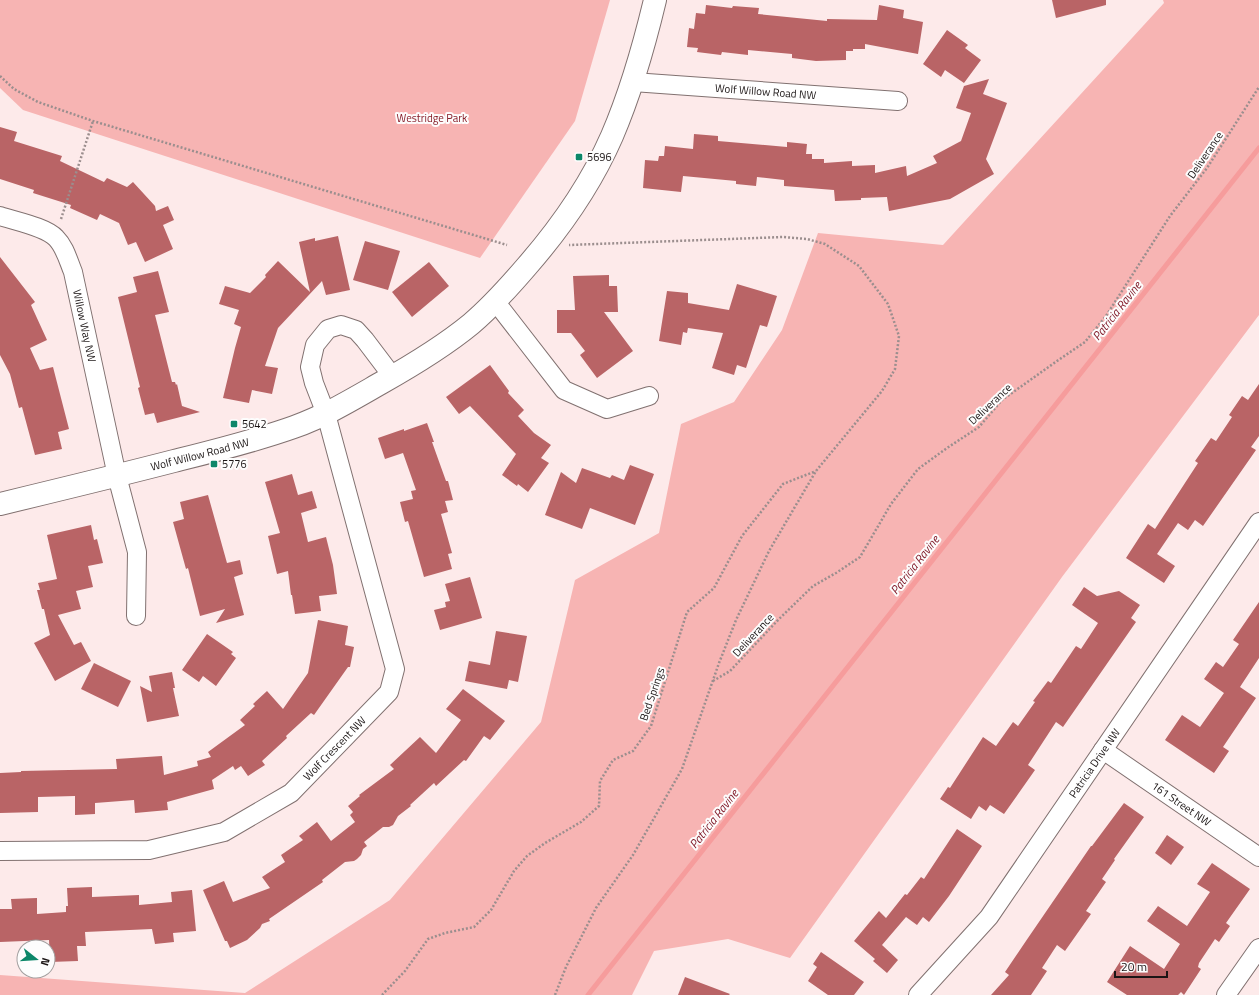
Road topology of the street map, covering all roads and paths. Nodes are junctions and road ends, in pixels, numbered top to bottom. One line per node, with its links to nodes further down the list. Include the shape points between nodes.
1 (655, 0): 3 (street, Wolf Willow Road NW)
2 (0, 76): 6 (path, via 14,89 38,102)
3 (633, 82): 5 (street, Wolf Willow Road NW); 11 (street, Wolf Willow Road NW, via 611,137 584,190 543,248)
4 (1259, 87): 20 (path, Deliverance, via 1207,168 1170,216 1106,316 1085,342 1002,400 979,427 918,469 891,504 860,557 812,586 730,671)
5 (898, 101)
6 (93, 121): 8 (path); 9 (path)
7 (0, 216): 8 (street, via 39,228)
8 (56, 237): 16 (street, Willow Way NW, via 73,272)
9 (507, 245)
10 (565, 246): 15 (path, via 783,237 825,244 859,266 888,304 899,336 895,369 882,391)
11 (495, 301): 12 (street, Wolf Willow Road NW, via 446,343); 13 (street, via 564,390 607,409)
12 (393, 377): 14 (street, Wolf Willow Road NW); 14 (street, via 356,330 341,325 328,329 315,345 310,367)
13 (648, 396)
14 (326, 414): 16 (street, Wolf Willow Road NW, via 294,427); 22 (street, Wolf Crescent NW, via 395,669 389,692 291,793 224,832 149,850)
15 (816, 471): 20 (path, via 769,551 736,620); 25 (path, Bed Springs, via 783,484 742,536 714,588 687,612 651,726 633,751 613,760 600,781 599,806 581,822 527,856 514,871 491,910 474,928 428,939 405,971)
16 (117, 476): 17 (street, Wolf Willow Road NW); 19 (street, via 136,552)
17 (0, 504)
18 (1259, 522): 21 (street, Patricia Drive NW)
19 (136, 616)
20 (713, 682): 26 (path, via 682,769 633,855 596,908)
21 (1103, 750): 23 (street, 161 Street NW); 27 (street, Patricia Drive NW, via 989,917)
22 (0, 851)
23 (1259, 857)
24 (1259, 948): 28 (street)
25 (382, 995)
26 (555, 995)
27 (918, 995)
28 (1226, 995)

